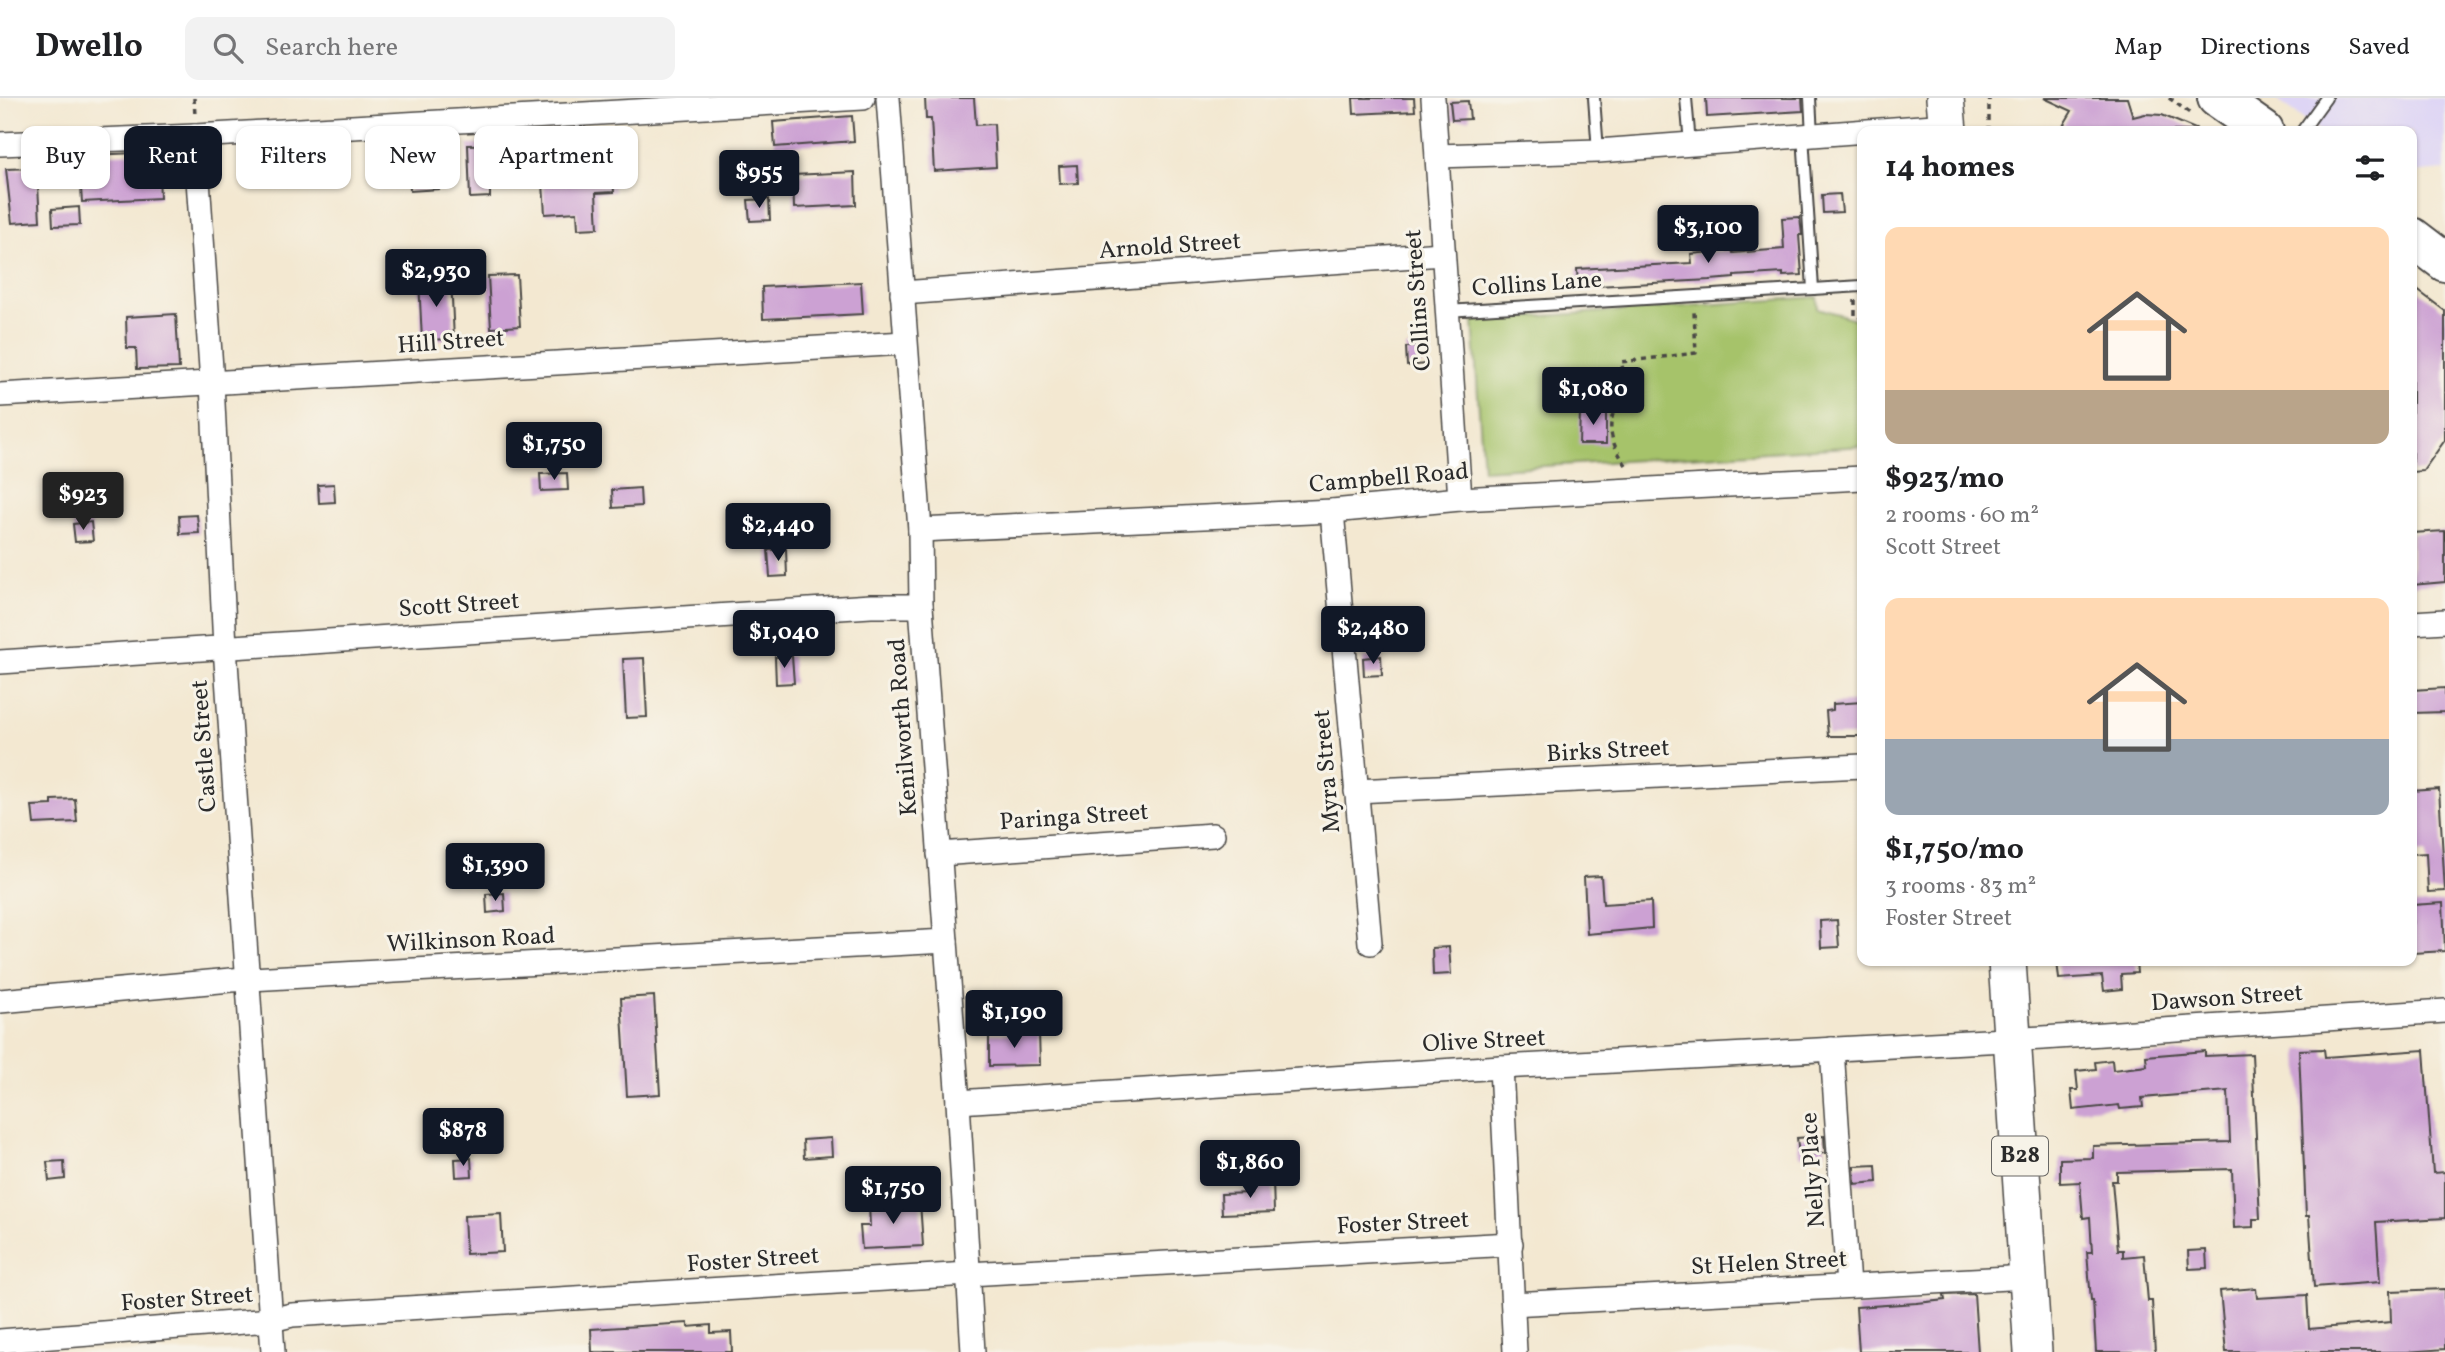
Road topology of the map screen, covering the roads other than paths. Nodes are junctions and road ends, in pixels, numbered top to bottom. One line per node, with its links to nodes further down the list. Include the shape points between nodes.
1 (863, 98): 14 (street)
2 (888, 98): 27 (street, Kenilworth Road)
3 (1433, 98): 20 (street, Collins Street)
4 (1594, 98): 19 (lane)
5 (1686, 98): 18 (lane)
6 (1810, 98): 15 (lane)
7 (2217, 98): 11 (highway)
8 (2326, 98): 12 (lane)
9 (1956, 117): 10 (street)
10 (1882, 126)
11 (2256, 126)
12 (2306, 126)
13 (1857, 129): 15 (street)
14 (222, 134)
15 (1807, 135): 18 (street); 26 (lane)
16 (124, 139): 17 (street)
17 (0, 144)
18 (1690, 144): 19 (street)
19 (1598, 151): 20 (street)
20 (1437, 156): 23 (street, Collins Street)
21 (199, 189): 30 (street, Castle Street)
22 (2417, 241): 24 (highway)
23 (1442, 254): 27 (street, Arnold Street); 28 (street, Collins Street)
24 (2445, 262)
25 (1857, 286): 26 (lane, Collins Lane)
26 (1813, 289): 28 (lane, Collins Lane)
27 (902, 293): 29 (street, Kenilworth Road)
28 (1446, 311): 33 (street, Collins Street)
29 (905, 343): 30 (street, Hill Street); 35 (street, Kenilworth Road)
30 (212, 383): 31 (street, Hill Street); 39 (street, Castle Street)
31 (0, 395)
32 (1857, 478): 33 (street, Campbell Road)
33 (1460, 499): 34 (street, Campbell Road)
34 (1332, 511): 35 (street, Campbell Road); 42 (street, Myra Street)
35 (919, 530): 36 (street, Kenilworth Road)
36 (921, 606): 39 (street, Scott Street); 44 (street, Kenilworth Road)
37 (2445, 621): 38 (street)
38 (2417, 624)
39 (225, 647): 40 (street, Scott Street); 48 (street, Castle Street)
40 (0, 662)
41 (1857, 766): 42 (street, Birks Street)
42 (1356, 791): 46 (street, Myra Street)
43 (1213, 835): 44 (street, Paringa Street)
44 (939, 854): 45 (street, Kenilworth Road)
45 (946, 941): 48 (street, Wilkinson Road); 54 (street, Kenilworth Road)
46 (1370, 943)
47 (2007, 966): 51 (main road, B28)
48 (246, 979): 49 (street, Wilkinson Road); 60 (street, Castle Street)
49 (0, 1000)
50 (2445, 1012): 51 (street, Dawson Street)
51 (2012, 1040): 52 (street, Olive Street); 57 (main road, B28)
52 (1832, 1049): 53 (street, Olive Street); 58 (street, Nelly Place)
53 (1501, 1067): 54 (street, Olive Street); 55 (street)
54 (958, 1102): 56 (street, Kenilworth Road)
55 (1511, 1244): 56 (street, Foster Street); 59 (street)
56 (969, 1274): 60 (street, Foster Street, via 292,1315); 63 (street, Kenilworth Road)
57 (2028, 1277): 58 (street, St Helen Street); 65 (main road, B28)
58 (1848, 1286): 59 (street, St Helen Street)
59 (1513, 1304): 64 (street)
60 (271, 1320): 61 (street, Foster Street); 62 (street, Castle Street)
61 (0, 1341)
62 (273, 1352)
63 (973, 1352)
64 (1515, 1352)
65 (2033, 1352)

